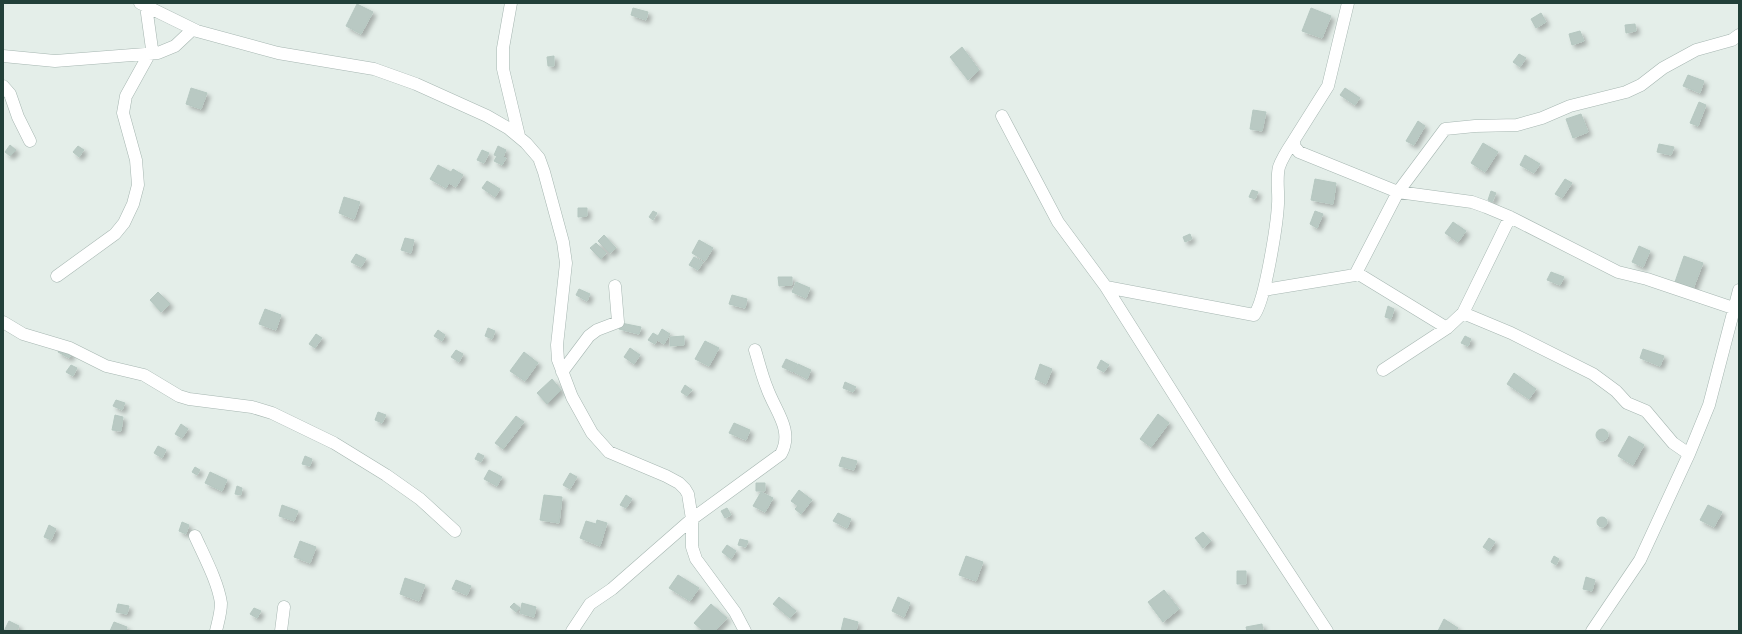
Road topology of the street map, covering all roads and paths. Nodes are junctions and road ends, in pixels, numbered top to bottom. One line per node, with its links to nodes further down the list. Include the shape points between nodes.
1 (511, 3): 10 (street, via 502,48 503,69)
2 (1348, 3): 11 (street, via 1328,86)
3 (143, 4): 4 (street); 6 (street, via 152,49)
4 (193, 29): 6 (street, via 175,46); 10 (street, via 278,53 374,69 416,84 481,113)
5 (1739, 35): 13 (street, via 1732,40 1696,50 1662,68 1642,85 1626,92 1570,106 1542,118 1517,124 1445,130)
6 (150, 54): 7 (street, via 55,61); 16 (street, via 126,96 123,113 136,160 138,185 133,204 124,223 115,234)
7 (3, 56)
8 (3, 86): 12 (street, via 10,94)
9 (1002, 116): 18 (street, via 1058,222)
10 (519, 136): 27 (street, via 539,158 564,242 566,263 556,345)
11 (1294, 140): 13 (street, via 1294,146 1299,152); 19 (street, via 1279,168 1278,207)
12 (30, 141)
13 (1398, 192): 14 (street, via 1472,202); 15 (street)
14 (1510, 217): 21 (street, via 1618,272); 22 (street)
15 (1357, 273): 19 (street, via 1345,278); 24 (street)
16 (57, 276)
17 (615, 286): 27 (street, via 618,322 589,336)
18 (1106, 287): 19 (street, via 1251,316 1257,312); 37 (street)
19 (1264, 290)
20 (1739, 290): 21 (street)
21 (1737, 309): 28 (street, via 1709,405)
22 (1463, 313): 24 (street); 28 (street, via 1593,374 1627,403 1646,411 1673,443)
23 (3, 322): 30 (street, via 24,334 70,348 106,366 144,375 189,399 252,407 272,414 334,443 386,475 420,499)
24 (1446, 328): 26 (street)
25 (754, 350): 29 (street, via 767,390 786,431 784,448 781,454)
26 (1383, 370)
27 (562, 372): 29 (street, via 583,418 600,443 618,456 680,483 688,494)
28 (1688, 454): 38 (street, via 1640,560)
29 (692, 519): 35 (street, via 612,589 590,604); 36 (street, via 692,547 696,559 735,612)
30 (455, 531)
31 (195, 536): 33 (street, via 220,602 221,611)
32 (284, 607): 34 (street)
33 (216, 631)
34 (281, 631)
35 (572, 631)
36 (745, 631)
37 (1327, 631)
38 (1592, 631)

